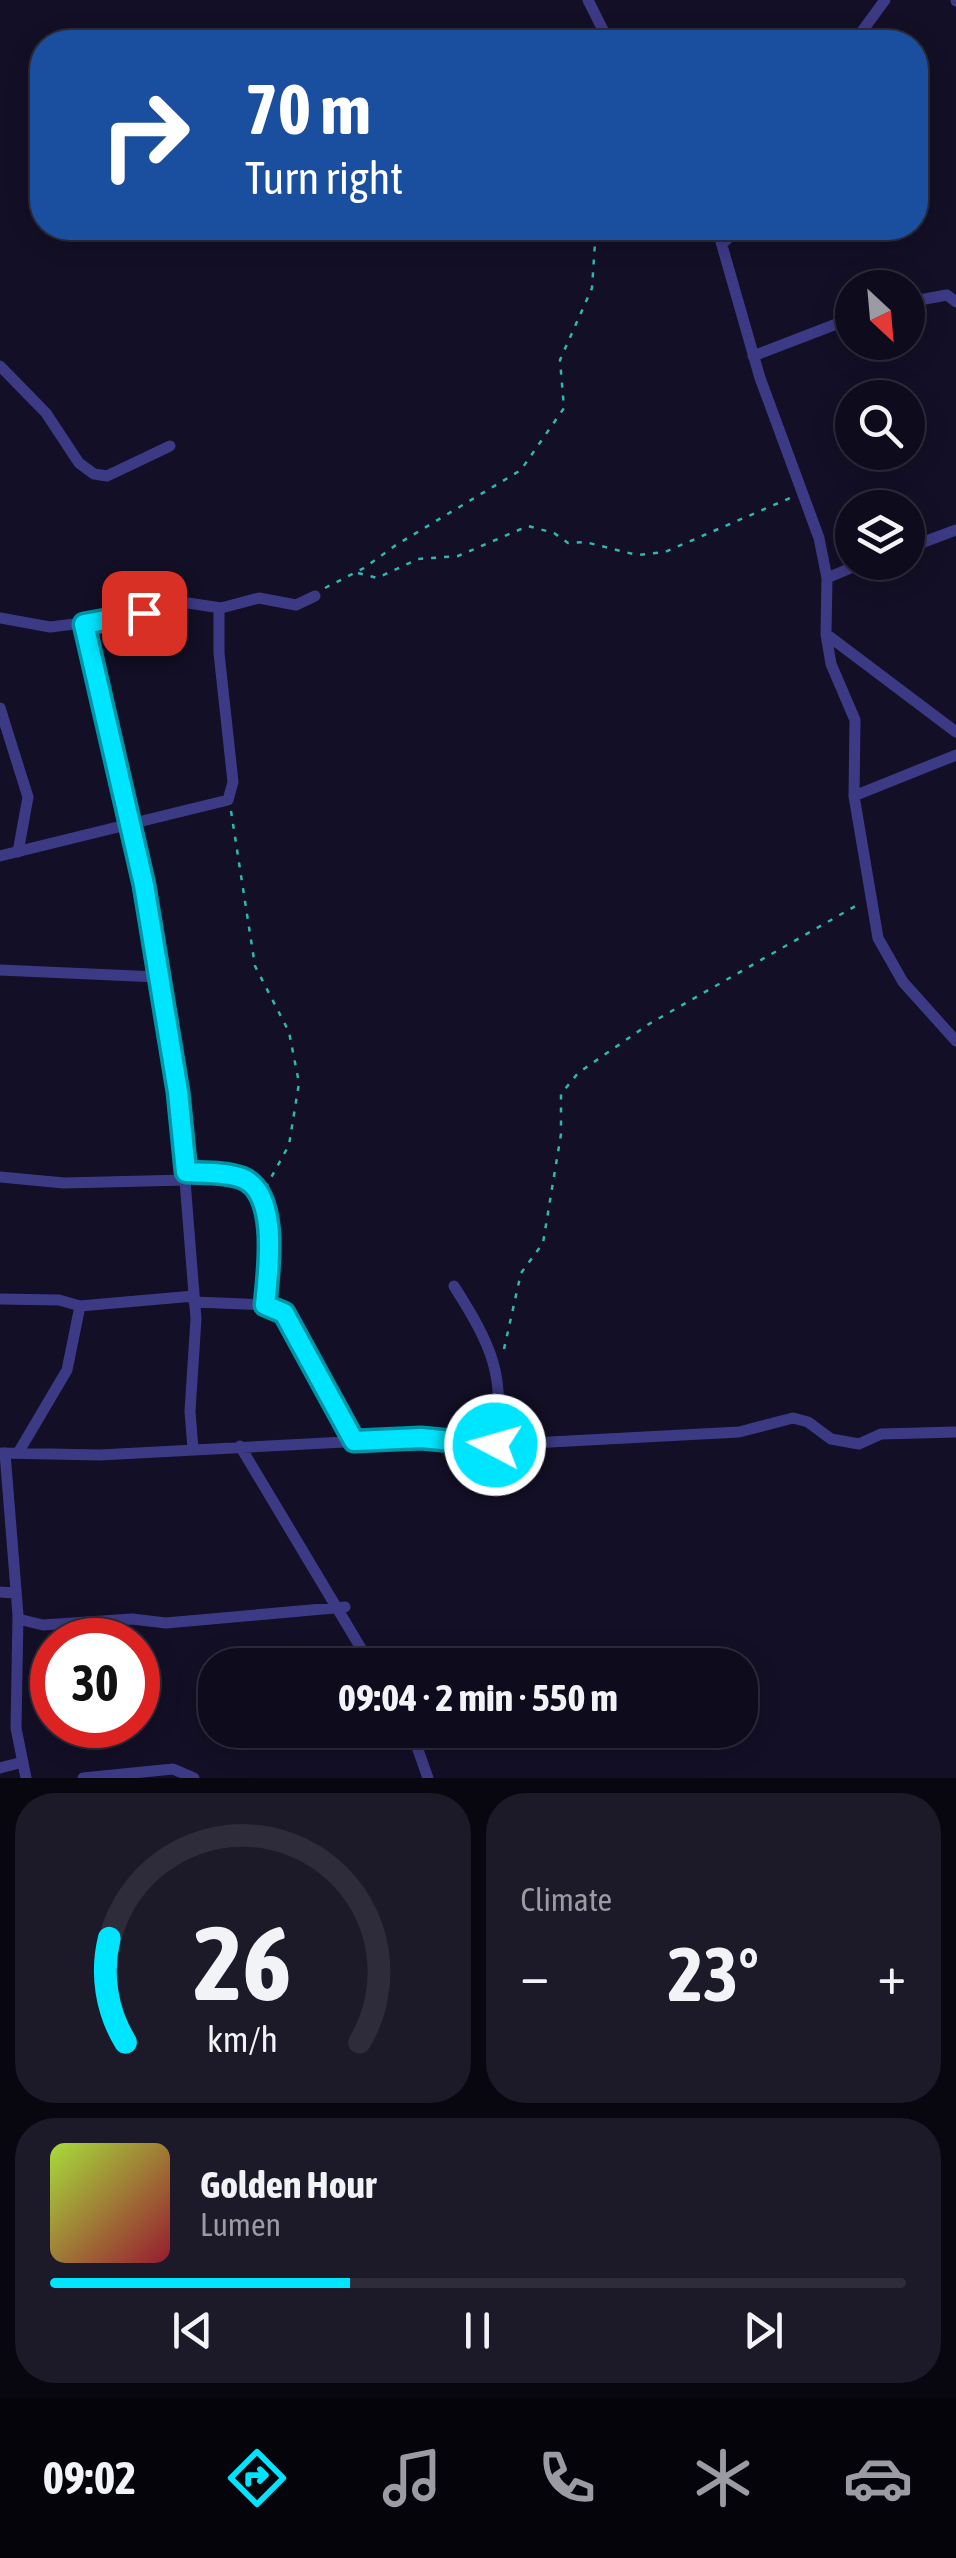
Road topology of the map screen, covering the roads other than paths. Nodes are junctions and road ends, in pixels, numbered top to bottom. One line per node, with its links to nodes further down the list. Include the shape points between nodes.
1 (588, 0): 3 (street)
2 (885, 0): 4 (street)
3 (603, 30)
4 (863, 30)
5 (721, 240): 7 (street)
6 (726, 240): 7 (street)
7 (722, 244): 11 (street)
8 (925, 299): 9 (street, via 947,295)
9 (956, 302)
10 (835, 325): 11 (street)
11 (753, 356): 17 (street, via 819,538)
12 (0, 366): 13 (street, via 94,474 108,476)
13 (170, 446)
14 (956, 530): 15 (street)
15 (925, 542)
16 (835, 575): 17 (street)
17 (827, 578): 22 (street)
18 (315, 596): 19 (street, via 296,605 260,598)
19 (219, 608): 21 (street, via 188,603); 27 (street, via 233,782 228,800)
20 (0, 618): 21 (street, via 50,627)
21 (84, 624): 27 (street)
22 (826, 634): 24 (street); 26 (street, via 855,720)
23 (0, 708): 28 (street, via 28,797)
24 (956, 732)
25 (956, 755): 26 (street)
26 (854, 796): 32 (street, via 868,897 888,962)
27 (130, 821): 28 (street); 31 (street)
28 (18, 852): 29 (street)
29 (0, 856)
30 (0, 970): 31 (street)
31 (158, 977): 33 (street)
32 (956, 1040)
33 (186, 1176): 34 (street, via 64,1183); 37 (street); 38 (street, via 240,1177 261,1195 267,1210)
34 (0, 1177)
35 (454, 1286): 42 (street, via 494,1359)
36 (0, 1299): 39 (street)
37 (194, 1299): 38 (street); 39 (street); 44 (street)
38 (265, 1305): 41 (street, via 284,1313)
39 (80, 1306): 45 (street, via 67,1370)
40 (956, 1432): 42 (street, via 881,1434 859,1444 793,1418 739,1432)
41 (354, 1441): 42 (street); 43 (street)
42 (495, 1445)
43 (240, 1446): 44 (street); 48 (street)
44 (193, 1449): 45 (street)
45 (8, 1453): 47 (street)
46 (0, 1592): 47 (street)
47 (16, 1593): 49 (street)
48 (340, 1608): 49 (street, via 166,1623); 50 (street)
49 (18, 1619): 52 (street, via 16,1728)
50 (362, 1648)
51 (417, 1748): 57 (street)
52 (23, 1762): 53 (street); 54 (street)
53 (0, 1768)
54 (26, 1778)
55 (83, 1778): 56 (street, via 174,1769)
56 (194, 1778)
57 (428, 1778)

